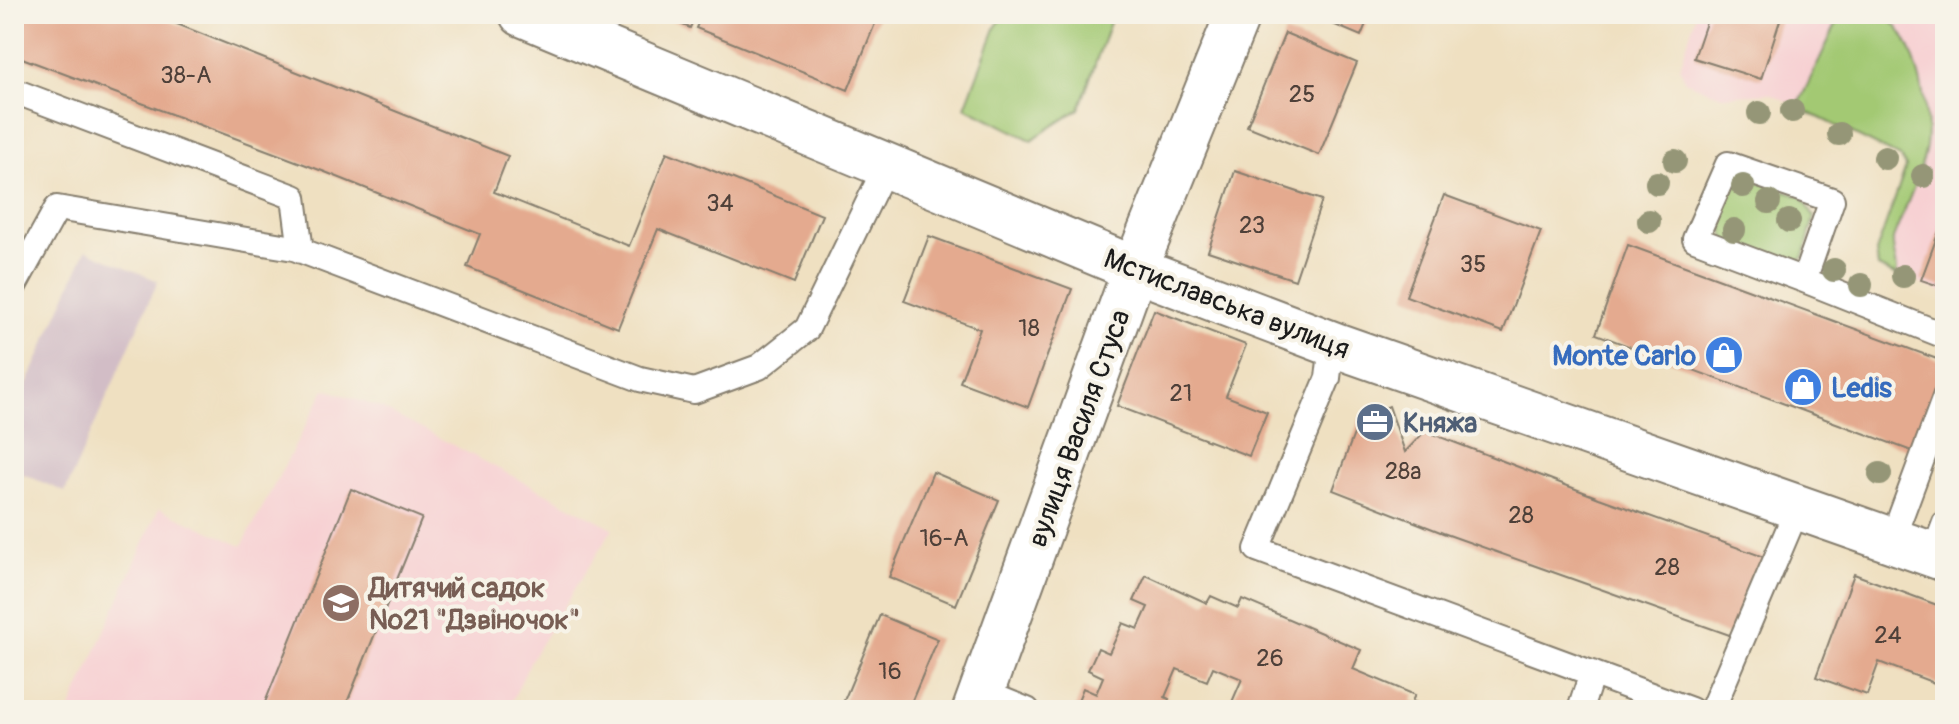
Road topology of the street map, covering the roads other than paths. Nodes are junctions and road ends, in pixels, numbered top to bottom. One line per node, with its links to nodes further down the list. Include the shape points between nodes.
1 (522, 14): 4 (street, Мстиславська вулиця)
2 (1238, 14): 6 (street, вулиця Василя Стуса)
3 (22, 94): 5 (lane, via 294,197)
4 (886, 166): 5 (lane, via 807,329 759,367 694,391 640,379); 6 (street, Мстиславська вулиця)
5 (301, 251): 8 (lane, via 57,208)
6 (1135, 269): 10 (street, Мстиславська вулиця); 16 (street, вулиця Василя Стуса)
7 (1804, 280): 7 (lane, via 1695,239 1728,164 1832,200); 9 (lane)
8 (14, 286)
9 (1945, 336)
10 (1338, 346): 12 (street, Мстиславська вулиця); 15 (lane, via 1257,549)
11 (1945, 397): 13 (lane)
12 (1798, 507): 13 (street, Мстиславська вулиця); 20 (lane)
13 (1892, 540): 14 (street, Мстиславська вулиця)
14 (1941, 546)
15 (1592, 673): 18 (lane); 19 (lane)
16 (979, 701): 17 (lane)
17 (1027, 710)
18 (1580, 710)
19 (1691, 710)
20 (1712, 710)

